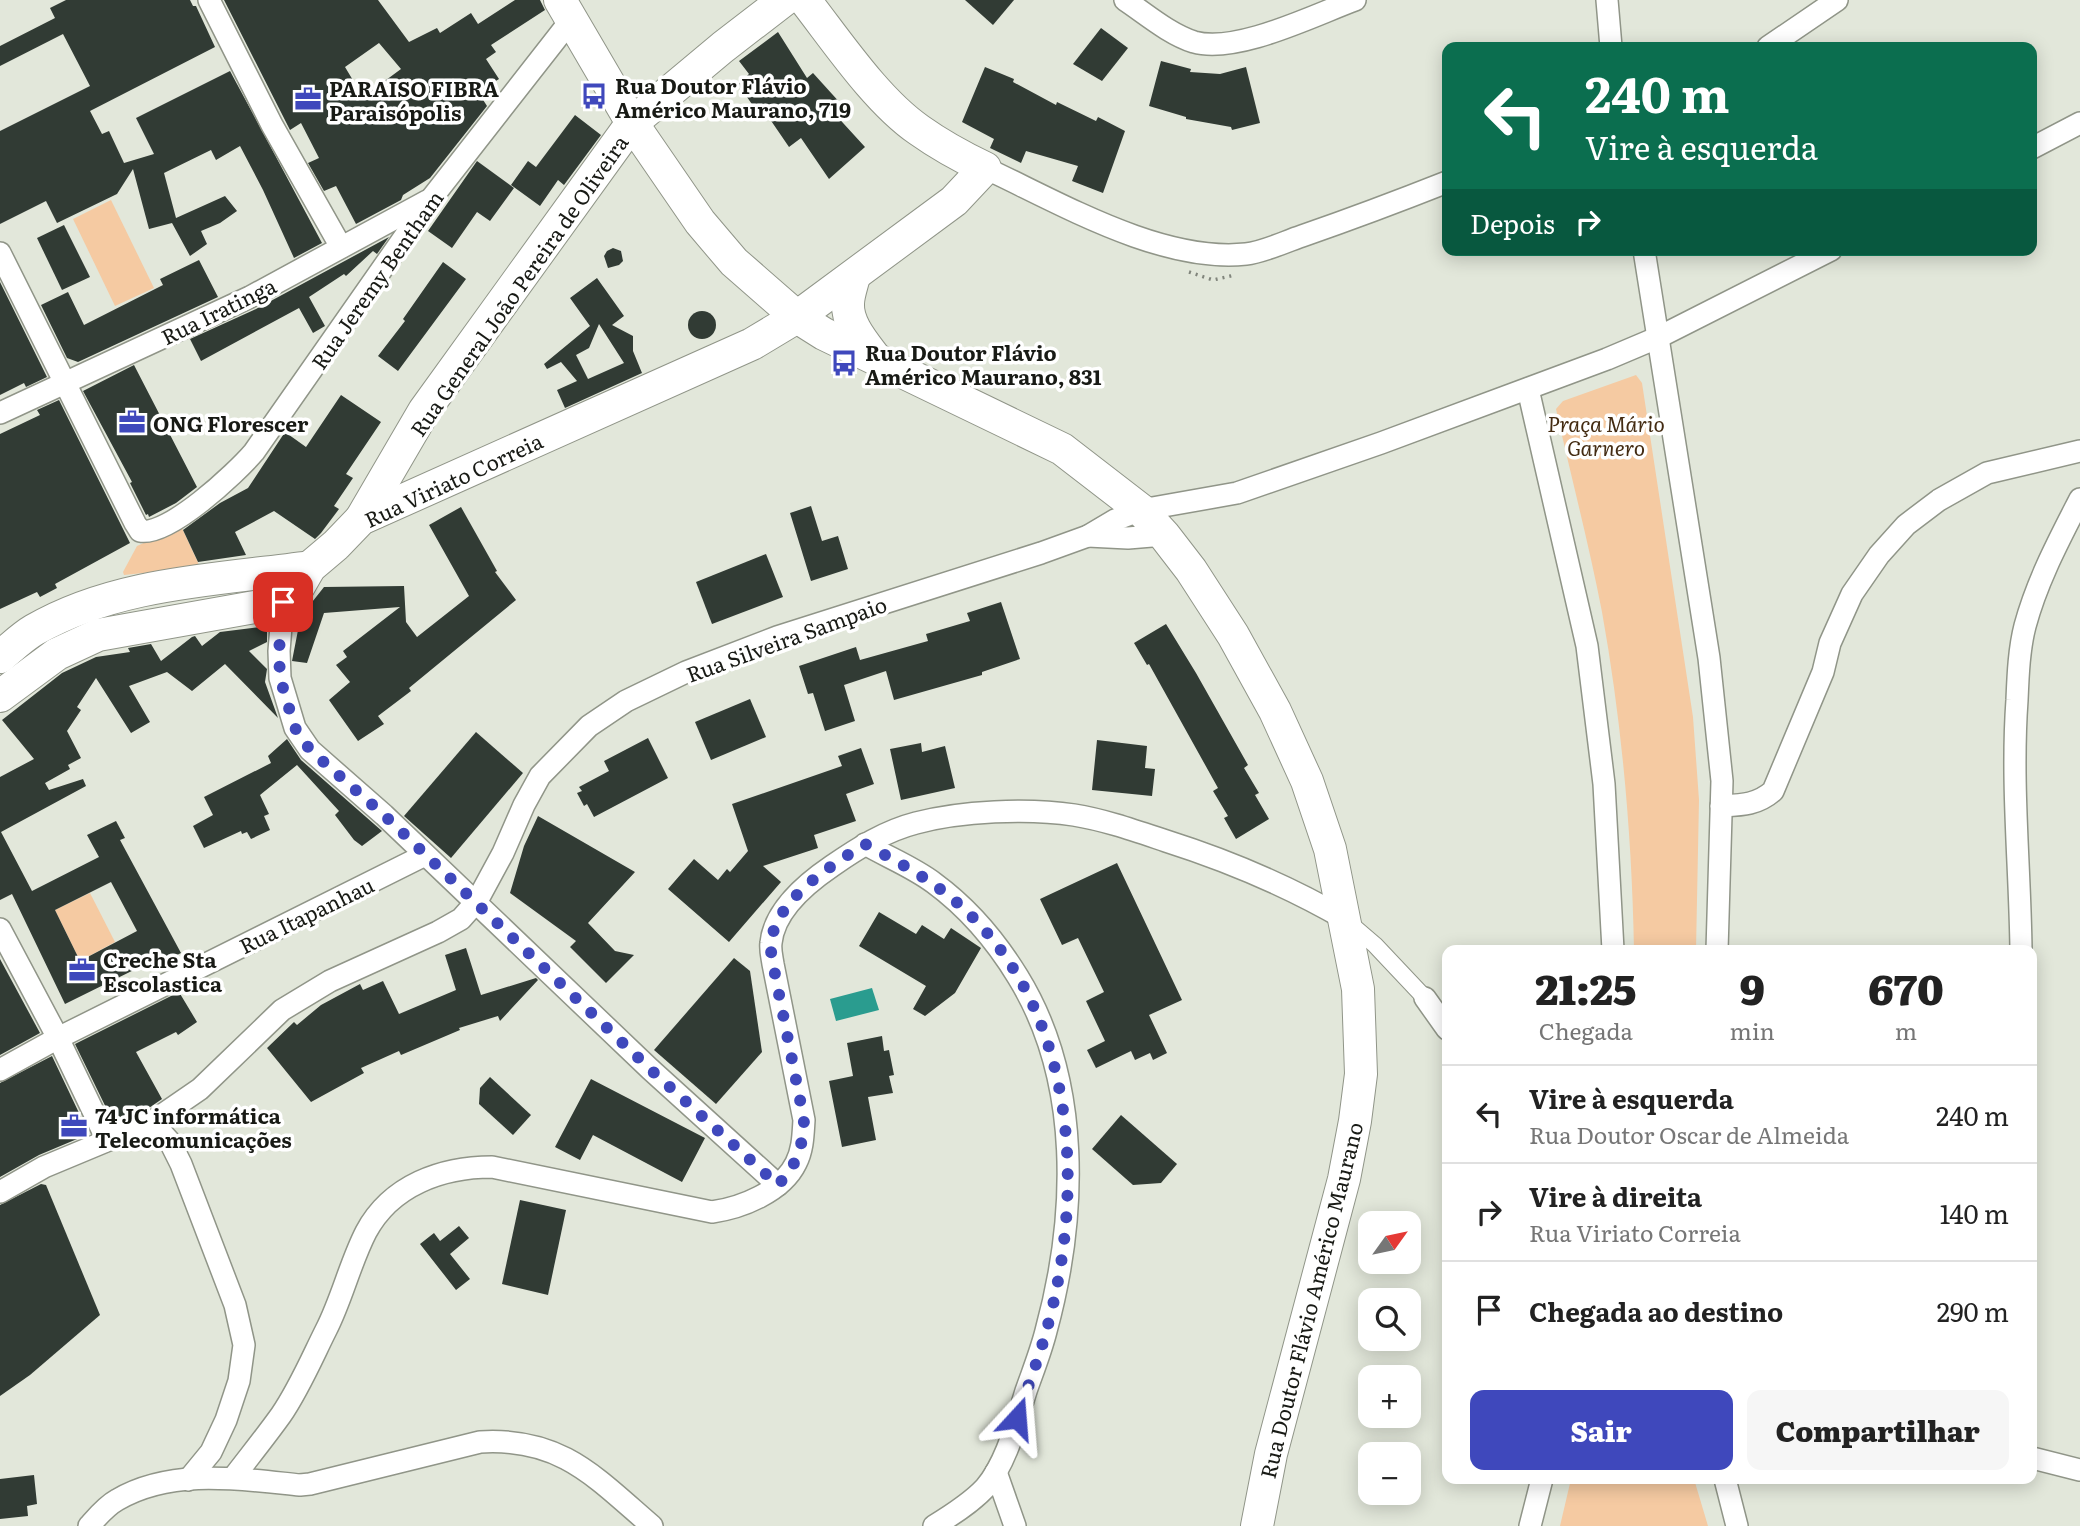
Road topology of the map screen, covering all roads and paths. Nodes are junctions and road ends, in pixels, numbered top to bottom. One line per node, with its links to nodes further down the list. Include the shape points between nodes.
1 (209, 0): 16 (street)
2 (1125, 0): 3 (street, via 1173,32 1214,45 1258,36)
3 (1355, 0)
4 (1606, 0): 8 (street)
5 (1837, 0): 9 (street)
6 (796, 1): 10 (main road, Rua General João Pereira de Oliveira, via 723,47); 13 (main road, via 887,100)
7 (566, 10): 10 (main road, Rua Doutor Flávio Américo Maurano); 15 (street, Rua Jeremy Bentham)
8 (1610, 42)
9 (1775, 42)
10 (632, 123): 21 (main road, Rua Doutor Flávio Américo Maurano, via 700,222 734,262); 30 (main road, Rua General João Pereira de Oliveira, via 424,411)
11 (2079, 127): 12 (street)
12 (2037, 146)
13 (978, 177): 14 (street, via 1017,182 1114,228 1196,254 1223,255 1250,253); 20 (main road, Rua Viriato Correia, via 954,201)
14 (1442, 184)
15 (432, 199): 16 (street, Rua Iratinga); 24 (street, Rua Jeremy Bentham, via 254,452 206,498 168,522 147,532 138,529)
16 (341, 247): 24 (street, Rua Iratinga, via 250,297)
17 (0, 254): 24 (street)
18 (1645, 256): 22 (street)
19 (1819, 256): 22 (street, Rua Silveira Sampaio)
20 (854, 276): 21 (main road, Rua Viriato Correia); 23 (main road, via 850,316)
21 (797, 317): 23 (main road, Rua Doutor Flávio Américo Maurano); 30 (main road, Rua Viriato Correia, via 752,344)
22 (1659, 338): 25 (street, Rua Silveira Sampaio); 37 (street, via 1709,658)
23 (876, 359): 29 (main road, Rua Doutor Flávio Américo Maurano, via 1062,449)
24 (66, 382): 26 (street, Rua Iratinga)
25 (1528, 388): 29 (street, Rua Silveira Sampaio, via 1237,493); 43 (street, via 1587,646 1604,785)
26 (0, 413)
27 (2080, 451): 37 (street, via 1987,473 1906,525 1852,594 1773,791 1751,804)
28 (2080, 499): 45 (street, via 2045,567 2024,627 2015,722)
29 (1141, 510): 31 (main road, Rua Doutor Flávio Américo Maurano); 32 (street, Rua Silveira Sampaio)
30 (361, 519): 33 (main road, Rua Viriato Correia)
31 (1164, 535): 32 (street, Rua Silveira Sampaio); 41 (main road, Rua Doutor Flávio Américo Maurano, via 1233,635 1275,711 1307,781 1330,849)
32 (1088, 536): 40 (street, Rua Silveira Sampaio, via 777,637 626,701 589,726 540,776)
33 (310, 567): 34 (main road, Rua Viriato Correia, via 295,593); 35 (main road, via 158,587 88,604 33,631)
34 (283, 602): 36 (main road, via 98,635 57,654); 39 (street, via 280,678 295,728 310,750)
35 (0, 657)
36 (0, 696)
37 (1721, 806): 44 (street)
38 (865, 844): 41 (street, via 915,823 957,816 1008,812 1073,815 1219,858 1305,895); 52 (street, via 816,878 789,904 771,942 804,1120 803,1144 795,1166); 56 (street, via 933,882 979,923 1002,952 1032,1003 1063,1099 1068,1178 1059,1266 1046,1331)
39 (425, 855): 40 (street); 48 (street, Rua Itapanhau)
40 (477, 901): 50 (street, Rua Silveira Sampaio, via 461,919 438,932 330,981 282,1010 200,1088); 52 (street)
41 (1345, 919): 46 (street); 65 (main road, Rua Doutor Flávio Américo Maurano, via 1358,989 1360,1074 1355,1121)
42 (0, 929): 48 (street)
43 (1613, 945)
44 (1717, 945)
45 (2021, 945)
46 (1425, 998): 47 (street)
47 (1442, 1022)
48 (58, 1038): 49 (street, Rua Itapanhau); 51 (street)
49 (0, 1070)
50 (152, 1122): 51 (street, Rua Silveira Sampaio); 58 (street, via 181,1164 235,1305 244,1345 239,1381 226,1420 211,1452)
51 (107, 1140): 53 (street, Rua Silveira Sampaio)
52 (778, 1185): 57 (street, via 733,1209 712,1212 492,1167 444,1172 414,1183 376,1215 330,1322 283,1413)
53 (0, 1192)
54 (2037, 1459): 55 (street)
55 (2080, 1470)
56 (996, 1472): 63 (street, via 984,1489); 64 (street)
57 (233, 1478): 58 (street); 62 (street, via 310,1484 480,1442 534,1445 584,1468)
58 (188, 1480): 61 (street, via 134,1492 115,1501)
59 (1541, 1484): 66 (street)
60 (1726, 1484): 67 (street)
61 (89, 1526)
62 (652, 1526)
63 (934, 1526)
64 (1015, 1526)
65 (1257, 1526)
66 (1530, 1526)
67 (1737, 1526)

